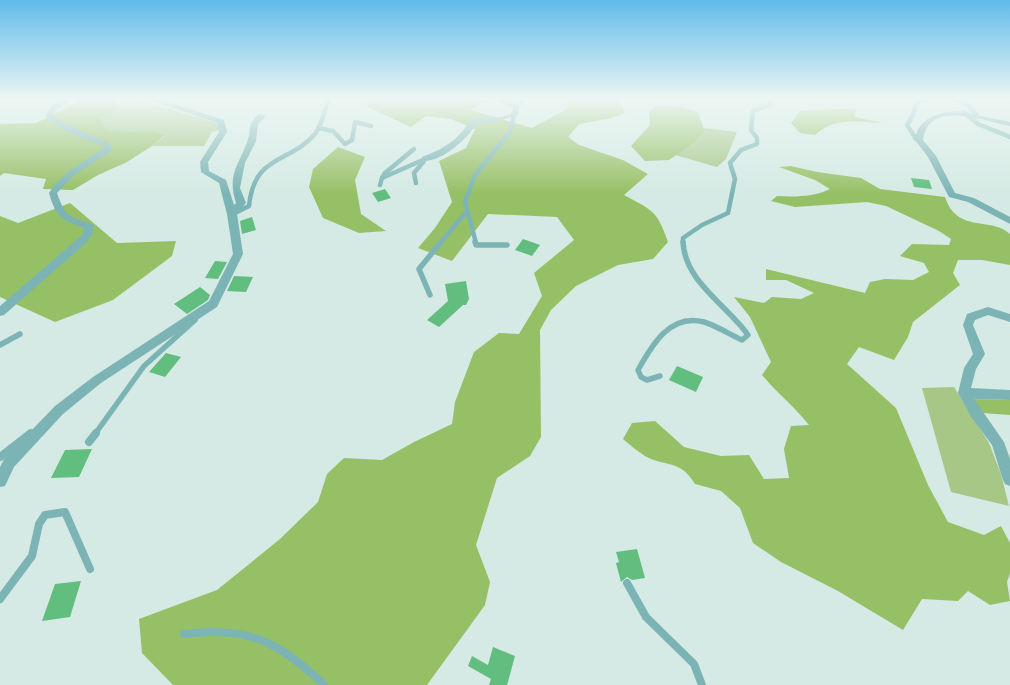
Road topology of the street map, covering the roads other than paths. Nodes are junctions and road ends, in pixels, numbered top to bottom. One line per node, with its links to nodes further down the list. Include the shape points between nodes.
1 (73, 130): 26 (street, via 108,145 108,150 58,182 53,192 58,211 64,218 89,226 87,234 83,241)
2 (223, 130): 21 (street, via 204,162 204,172 223,182)
3 (253, 130): 21 (street, via 236,188 241,203)
4 (317, 130): 21 (lane, via 313,137 278,157 260,173 248,195 249,206)
5 (325, 130): 6 (lane, via 333,132 345,144 352,140)
6 (354, 130)
7 (467, 130): 16 (street, via 448,149)
8 (511, 130): 20 (lane, via 475,175 465,202)
9 (751, 130): 30 (lane, via 757,144 740,149 730,163 735,179 728,213 683,238 682,248 694,276 741,323 748,335 742,340 700,320 682,320 670,326 638,370 641,377 648,380)
10 (910, 130): 14 (lane)
11 (920, 130): 14 (street)
12 (992, 130): 13 (lane)
13 (1010, 138)
14 (919, 140): 22 (street, via 932,156 952,195 971,200)
15 (414, 149): 17 (lane)
16 (425, 159): 17 (lane); 18 (lane, via 414,173)
17 (382, 178): 19 (lane)
18 (416, 183)
19 (380, 186)
20 (467, 211): 23 (lane, via 476,245); 24 (lane, via 419,269)
21 (232, 214): 25 (street, via 238,254)
22 (1010, 222)
23 (507, 245)
24 (430, 294)
25 (214, 304): 33 (street, via 97,380); 34 (lane, via 144,366)
26 (2, 310)
27 (1010, 318): 31 (street, via 988,311 971,316 968,324 979,354 970,368)
28 (20, 334): 29 (lane)
29 (0, 344)
30 (660, 376)
31 (964, 393): 32 (street); 36 (street, via 998,442)
32 (1010, 395)
33 (59, 410): 35 (lane); 37 (street, via 9,463)
34 (89, 442)
35 (0, 457)
36 (1010, 480)
37 (0, 482)
38 (90, 569): 40 (lane, via 66,512 45,515 39,524 32,556)
39 (627, 582): 43 (lane, via 646,618 685,653 701,675)
40 (0, 599)
41 (184, 634): 42 (lane, via 210,631 252,635 279,649)
42 (324, 685)
43 (702, 685)

